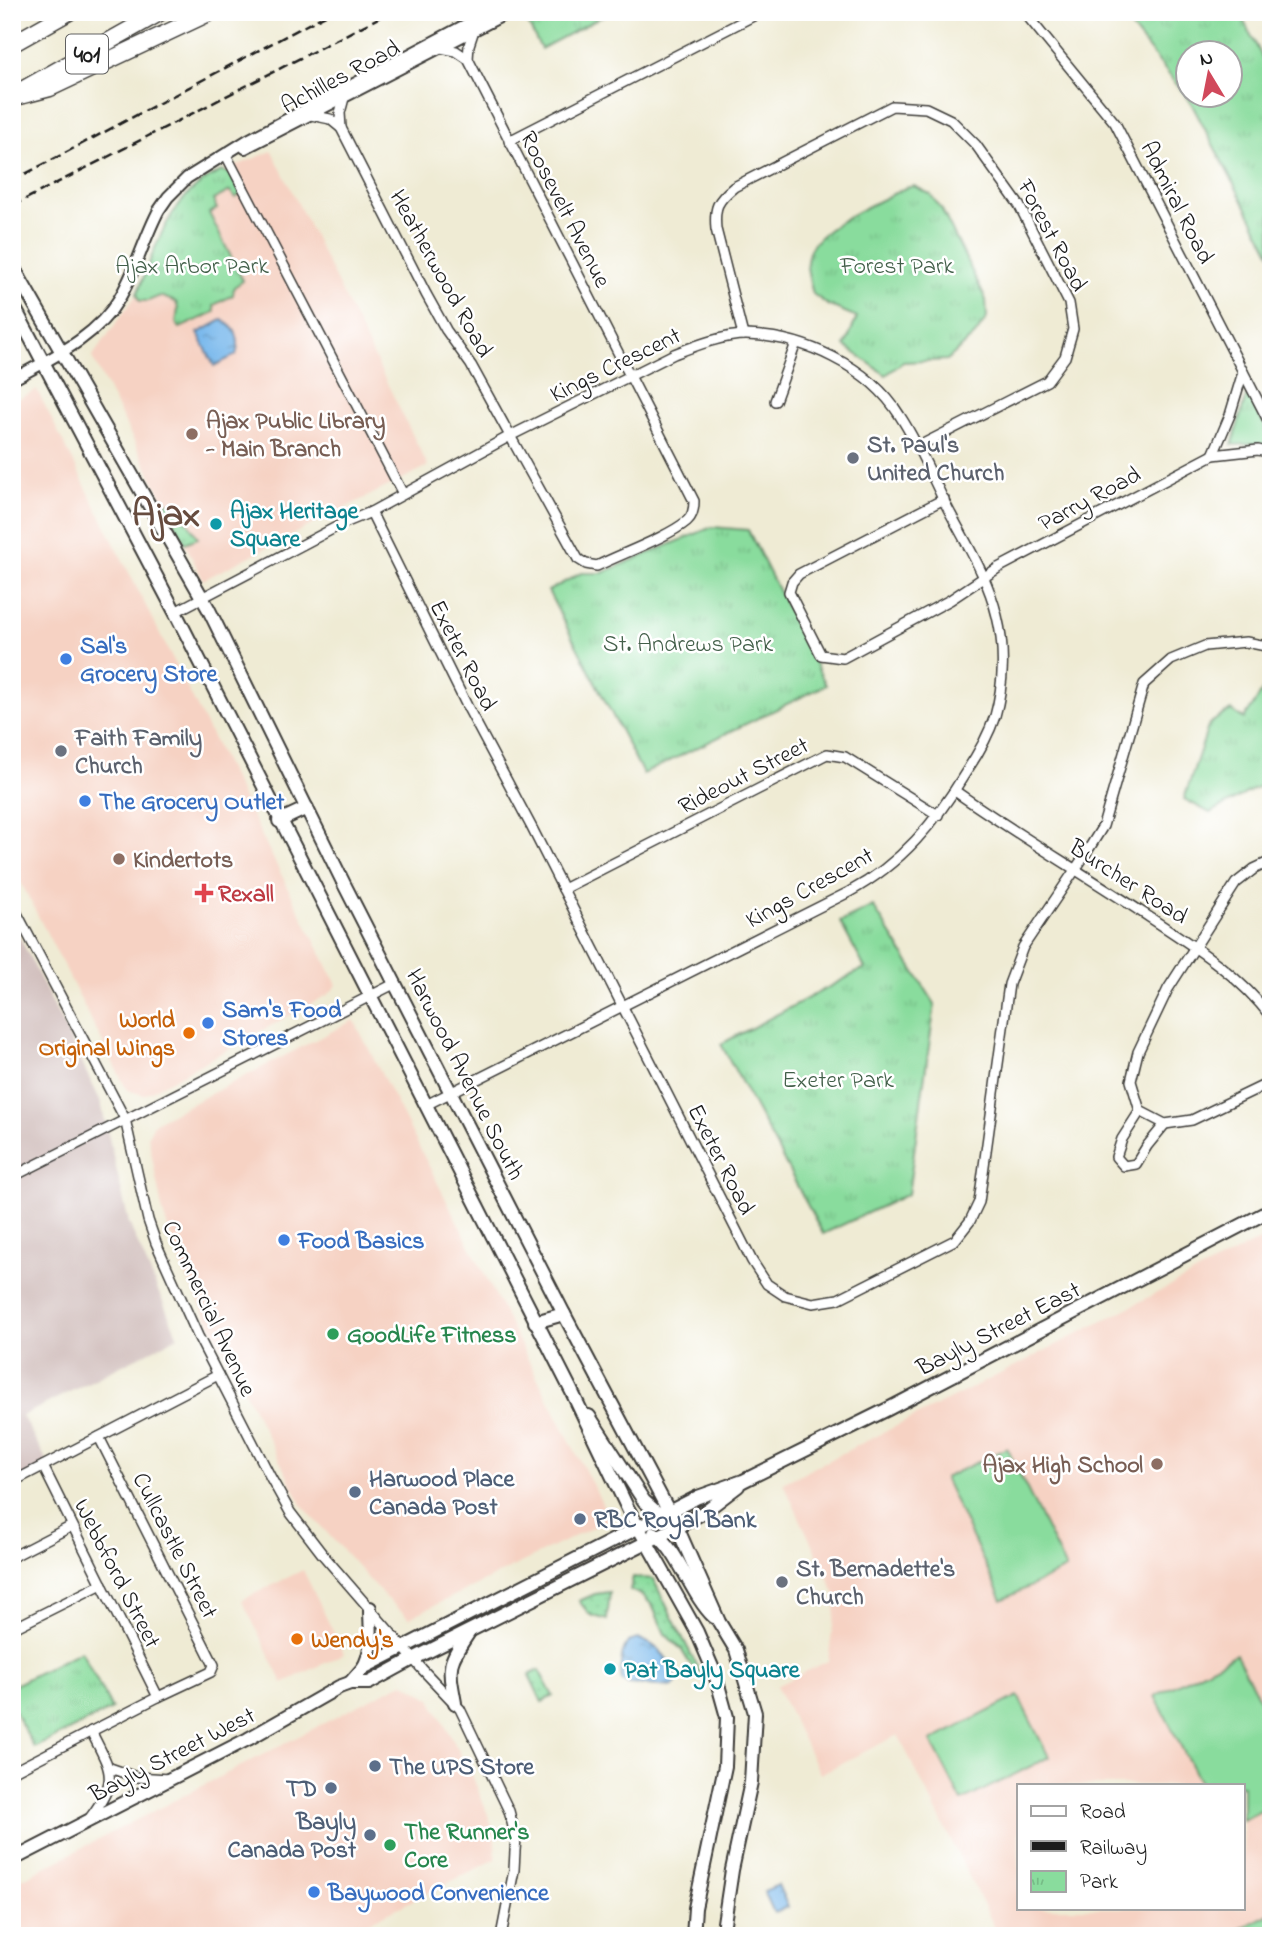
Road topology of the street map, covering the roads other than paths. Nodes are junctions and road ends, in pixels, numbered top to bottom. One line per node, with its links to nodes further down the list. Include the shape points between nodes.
1 (69, 12): 9 (highway, 401)
2 (161, 12): 12 (highway, 401)
3 (211, 12): 12 (highway, via 50,88)
4 (490, 12): 17 (street, Achilles Road)
5 (509, 12): 8 (street, Achilles Road)
6 (761, 12): 16 (street)
7 (1024, 12): 24 (street, Admiral Road, via 1115,123)
8 (474, 30): 10 (street, Achilles Road); 11 (street)
9 (12, 44)
10 (441, 48): 11 (street); 13 (street, Achilles Road)
11 (468, 60): 16 (street, Roosevelt Avenue)
12 (12, 97)
13 (344, 98): 14 (street, Achilles Road); 15 (street)
14 (311, 115): 15 (street, via 330,119); 17 (street, Achilles Road)
15 (341, 128): 29 (street, Heatherwood Road, via 426,294)
16 (509, 141): 25 (street, Roosevelt Avenue)
17 (226, 155): 22 (street, Achilles Road, via 187,178 168,197 110,313); 33 (street)
18 (12, 265): 22 (main road, Harwood Avenue South)
19 (12, 303): 23 (main road, Harwood Avenue South)
20 (743, 335): 21 (street, Kings Crescent); 25 (street, Kings Crescent, via 693,346); 30 (street, Forest Road, via 716,229 720,199 734,187 892,106 926,108 951,120 976,145 1019,205 1069,303 1073,329 1065,356 1047,381)
21 (796, 343): 27 (street); 30 (street, Kings Crescent, via 823,352 866,378 900,414)
22 (61, 352): 23 (street, Achilles Road); 37 (main road, Harwood Avenue South)
23 (43, 363): 26 (street, Achilles Road); 38 (main road, Harwood Avenue South)
24 (1243, 372): 28 (street, Admiral Road); 32 (street)
25 (631, 376): 29 (street, Kings Crescent); 29 (street, Heatherwood Road, via 694,501 689,519 673,529 597,566 586,564 578,559)
26 (12, 380)
27 (775, 401)
28 (1271, 426)
29 (510, 436): 33 (street, Kings Crescent)
30 (917, 447): 34 (street, Kings Crescent)
31 (1271, 453): 32 (street, Parry Road)
32 (1213, 454): 36 (street, Parry Road)
33 (403, 494): 35 (street, Kings Crescent)
34 (944, 499): 36 (street, Kings Crescent); 36 (street, Parry Road, via 799,574 792,582 789,592 821,655 843,658)
35 (371, 512): 37 (street, Kings Crescent); 46 (street, Exeter Road)
36 (985, 576): 40 (street, Kings Crescent, via 998,617 1001,688 985,741)
37 (202, 598): 38 (street, Kings Crescent); 41 (main road, Harwood Avenue South)
38 (175, 612): 43 (main road, Harwood Avenue South)
39 (1271, 647): 45 (street, Exeter Road, via 1246,642 1205,646 1171,660 1144,684 1102,826)
40 (955, 791): 42 (street, Kings Crescent); 45 (street, Burcher Road)
41 (307, 808): 43 (main road); 49 (main road, Harwood Avenue South)
42 (937, 815): 46 (street, Rideout Street, via 845,757 827,754); 51 (street, Kings Crescent, via 901,856 865,884)
43 (279, 821): 50 (main road, Harwood Avenue South)
44 (1271, 860): 48 (street, via 1237,883)
45 (1076, 869): 48 (street, Burcher Road); 51 (street, Exeter Road, via 1023,947 1009,984 979,1202 970,1221 955,1240 838,1299 813,1303 785,1296 767,1284)
46 (563, 889): 51 (street, Exeter Road)
47 (12, 904): 57 (street, Commercial Avenue)
48 (1195, 947): 52 (street, Burcher Road, via 1234,976); 56 (street, via 1168,989 1138,1052 1131,1080)
49 (396, 984): 50 (street); 54 (main road, Harwood Avenue South)
50 (370, 995): 55 (main road, Harwood Avenue South); 57 (street)
51 (622, 1006): 54 (street, Kings Crescent)
52 (1271, 1017)
53 (1271, 1082): 58 (street, via 1192,1120)
54 (452, 1093): 55 (street, Kings Crescent); 61 (main road, Harwood Avenue South)
55 (426, 1105): 62 (main road, Harwood Avenue South)
56 (1140, 1111): 58 (street); 58 (street, via 1116,1157 1124,1166 1136,1164)
57 (125, 1119): 59 (street); 63 (street, Commercial Avenue, via 156,1243)
58 (1165, 1124)
59 (12, 1177)
60 (1271, 1210): 67 (main road, Bayly Street East)
61 (564, 1314): 62 (main road); 69 (main road, Harwood Avenue South)
62 (535, 1322): 64 (main road, Harwood Avenue South)
63 (218, 1376): 65 (street); 76 (street, Commercial Avenue, via 290,1511)
64 (571, 1390): 69 (main road, via 644,1501); 72 (main road, Harwood Avenue South)
65 (99, 1437): 66 (street); 84 (street, Cullcastle Street, via 214,1665 211,1672)
66 (43, 1466): 68 (street); 70 (street, Webbford Street)
67 (743, 1481): 69 (main road, Bayly Street East); 71 (main road, Bayly Street East)
68 (12, 1482)
69 (665, 1514): 71 (main road, Harwood Avenue South); 72 (main road, Bayly Street East)
70 (72, 1526): 74 (street); 75 (street, Webbford Street)
71 (677, 1527): 73 (main road, Bayly Street East); 77 (main road, Harwood Avenue South)
72 (638, 1528): 73 (main road, via 648,1530); 80 (main road, Bayly Street West)
73 (653, 1539): 77 (main road, via 669,1548 703,1606); 79 (main road, Bayly Street West); 93 (main road, via 716,1674 727,1717 725,1766)
74 (12, 1557)
75 (102, 1584): 78 (street); 84 (street, Webbford Street)
76 (370, 1608): 80 (street, Commercial Avenue); 82 (main road, via 371,1640)
77 (719, 1622): 94 (main road, Harwood Avenue South, via 736,1650 755,1713 751,1782)
78 (12, 1629)
79 (469, 1632): 81 (main road, Bayly Street West); 85 (main road, via 450,1659)
80 (403, 1648): 81 (street, Commercial Avenue); 82 (main road, Bayly Street West)
81 (413, 1659): 83 (main road, Bayly Street West, via 369,1684); 85 (street, Commercial Avenue)
82 (363, 1668): 83 (main road, Bayly Street West)
83 (350, 1683): 89 (main road, Bayly Street West)
84 (158, 1697): 86 (street)
85 (455, 1703): 92 (street, Commercial Avenue, via 509,1811 516,1838)
86 (92, 1731): 87 (street); 88 (street)
87 (110, 1768): 89 (street, via 136,1777); 90 (street, via 106,1796)
88 (12, 1772)
89 (170, 1779): 90 (main road, Bayly Street West)
90 (87, 1821): 91 (main road, Bayly Street West)
91 (12, 1860)
92 (501, 1936)
93 (693, 1936)
94 (722, 1936)

